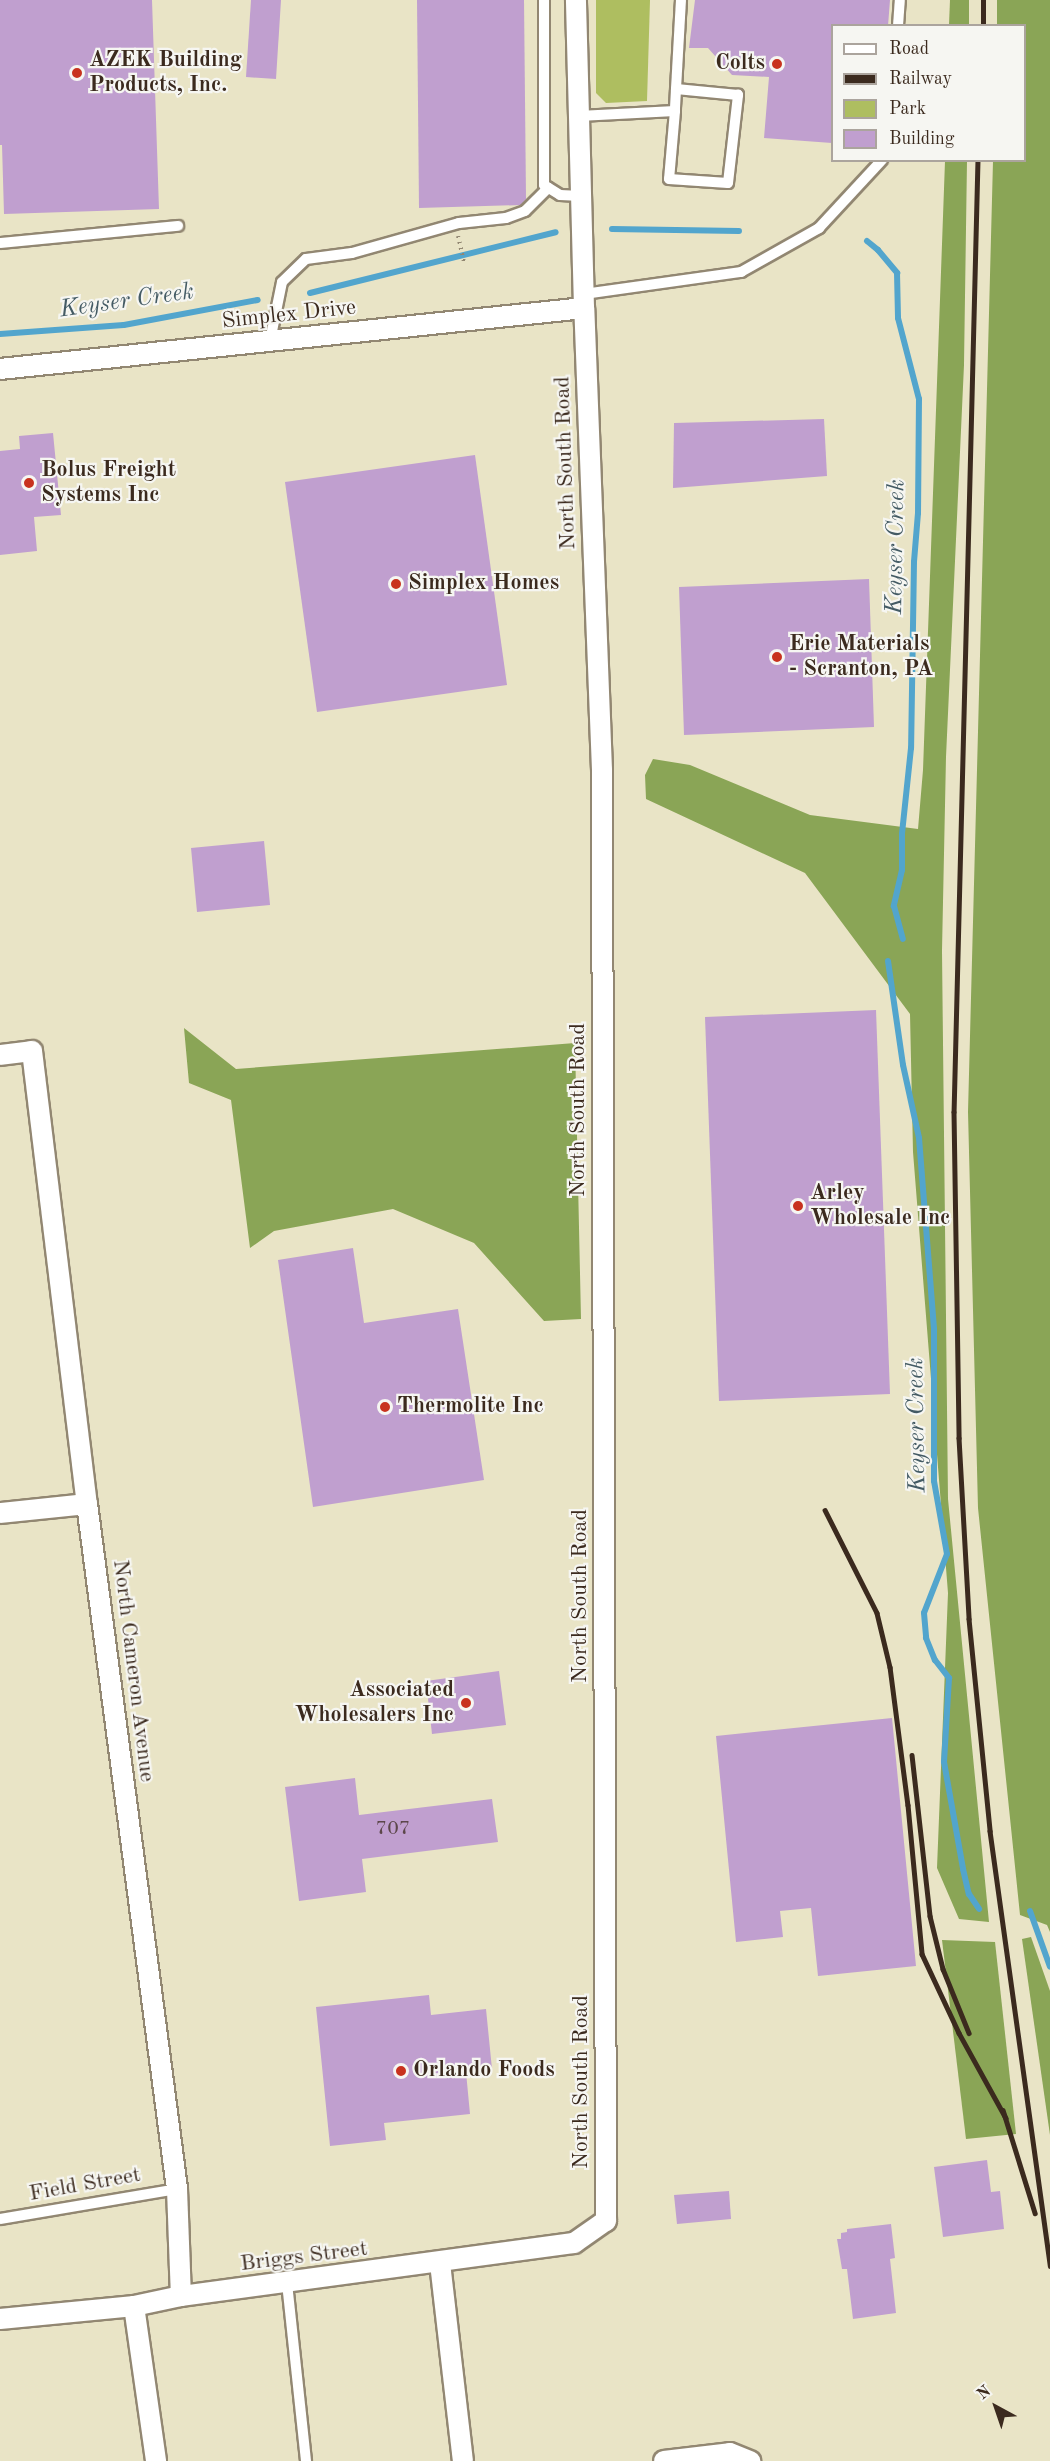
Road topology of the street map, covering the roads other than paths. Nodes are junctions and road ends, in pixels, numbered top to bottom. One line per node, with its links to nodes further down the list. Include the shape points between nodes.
1 (544, 0): 10 (lane, via 544,185)
2 (576, 0): 8 (street, North South Road)
3 (681, 0): 6 (lane)
4 (900, 0): 5 (lane)
5 (898, 24)
6 (676, 89): 7 (lane); 7 (lane, via 738,95 728,183 669,179)
7 (675, 111): 8 (lane)
8 (579, 116): 11 (street, North South Road)
9 (880, 162): 14 (lane, via 819,228 741,272)
10 (548, 188): 11 (lane, via 560,195); 15 (lane, via 525,211 506,218 459,222 352,253 306,260 282,282)
11 (581, 196): 14 (street, North South Road)
12 (178, 226): 13 (lane)
13 (0, 243)
14 (584, 301): 15 (street, Simplex Drive); 22 (street, North South Road, via 602,770)
15 (270, 341): 16 (street, Simplex Drive)
16 (0, 369)
17 (0, 1055): 18 (street, North Cameron Avenue, via 32,1051)
18 (87, 1504): 19 (street); 20 (street, North Cameron Avenue)
19 (0, 1513)
20 (177, 2189): 21 (lane, Field Street); 25 (street, North Cameron Avenue)
21 (0, 2219)
22 (606, 2221): 23 (street, Briggs Street, via 574,2243)
23 (440, 2263): 24 (street, Briggs Street); 30 (street)
24 (287, 2283): 25 (street, Briggs Street); 29 (lane)
25 (182, 2296): 26 (street, Briggs Street)
26 (134, 2306): 27 (street, Briggs Street); 28 (street)
27 (0, 2319)
28 (156, 2461)
29 (306, 2461)
30 (463, 2461)
31 (664, 2461): 32 (street, via 730,2453)
32 (750, 2461)

